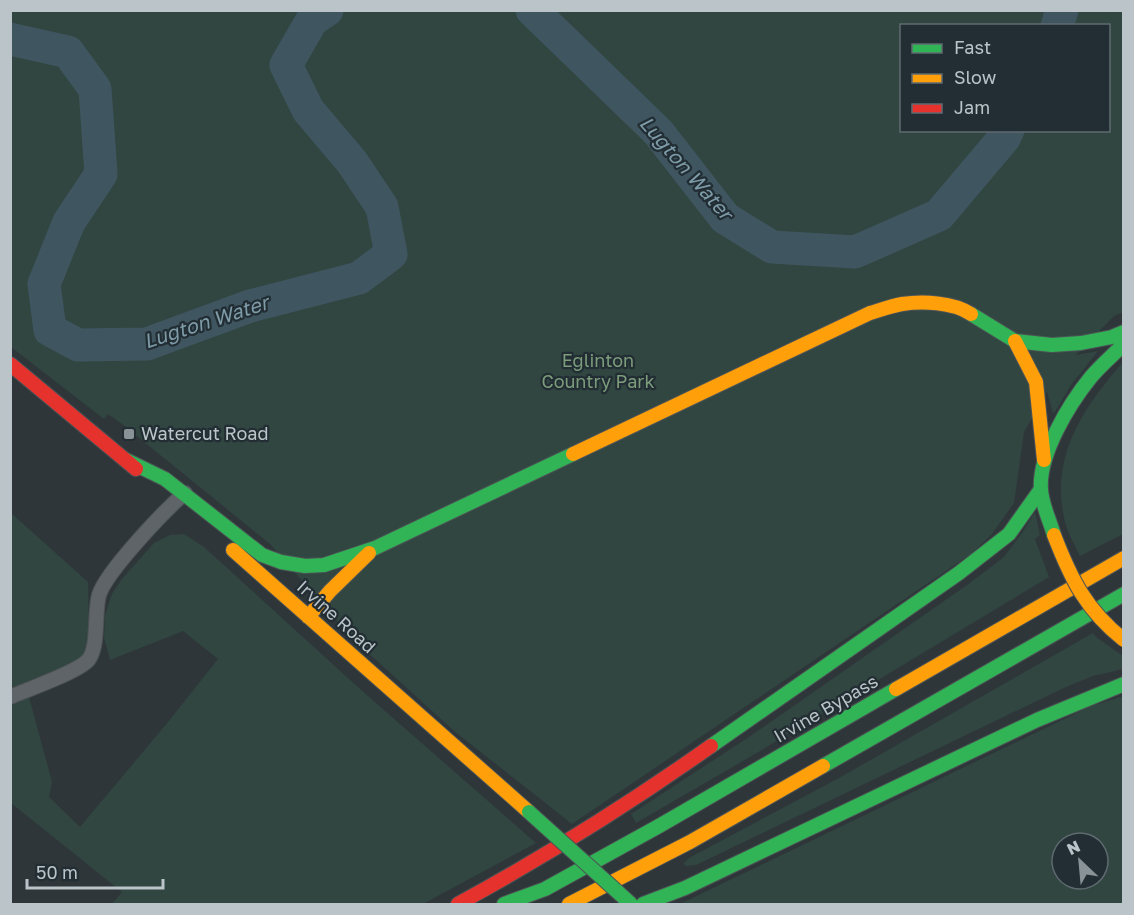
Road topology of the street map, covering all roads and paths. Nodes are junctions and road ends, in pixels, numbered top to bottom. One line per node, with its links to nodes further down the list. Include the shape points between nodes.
1 (1124, 332): 2 (main road, via 1081,344)
2 (1015, 341): 5 (main road, via 1036,382); 8 (main road, via 967,311 944,305 901,304 870,313)
3 (1124, 344): 5 (main road, via 1077,396)
4 (10, 364): 7 (main road, Irvine Road, via 126,460)
5 (1044, 464): 6 (main road)
6 (1041, 489): 14 (main road, bridge, via 1075,588 1108,628); 17 (main road, via 1009,534 949,580 639,797)
7 (180, 497): 10 (main road, via 262,555 292,565); 11 (main road, Irvine Road); 16 (street, via 114,569 99,594 94,647 89,659)
8 (375, 548): 10 (main road); 13 (main road)
9 (1124, 558): 18 (main road, Irvine Bypass, via 769,764 545,888)
10 (324, 565): 11 (main road)
11 (292, 587): 13 (main road, Irvine Road)
12 (1124, 594): 19 (main road, via 690,842)
13 (308, 617): 20 (main road, Irvine Road, bridge)
14 (1124, 640)
15 (1124, 684): 21 (main road, via 1037,720 686,888)
16 (10, 697)
17 (458, 904)
18 (504, 904)
19 (569, 904)
20 (632, 904)
21 (643, 904)

